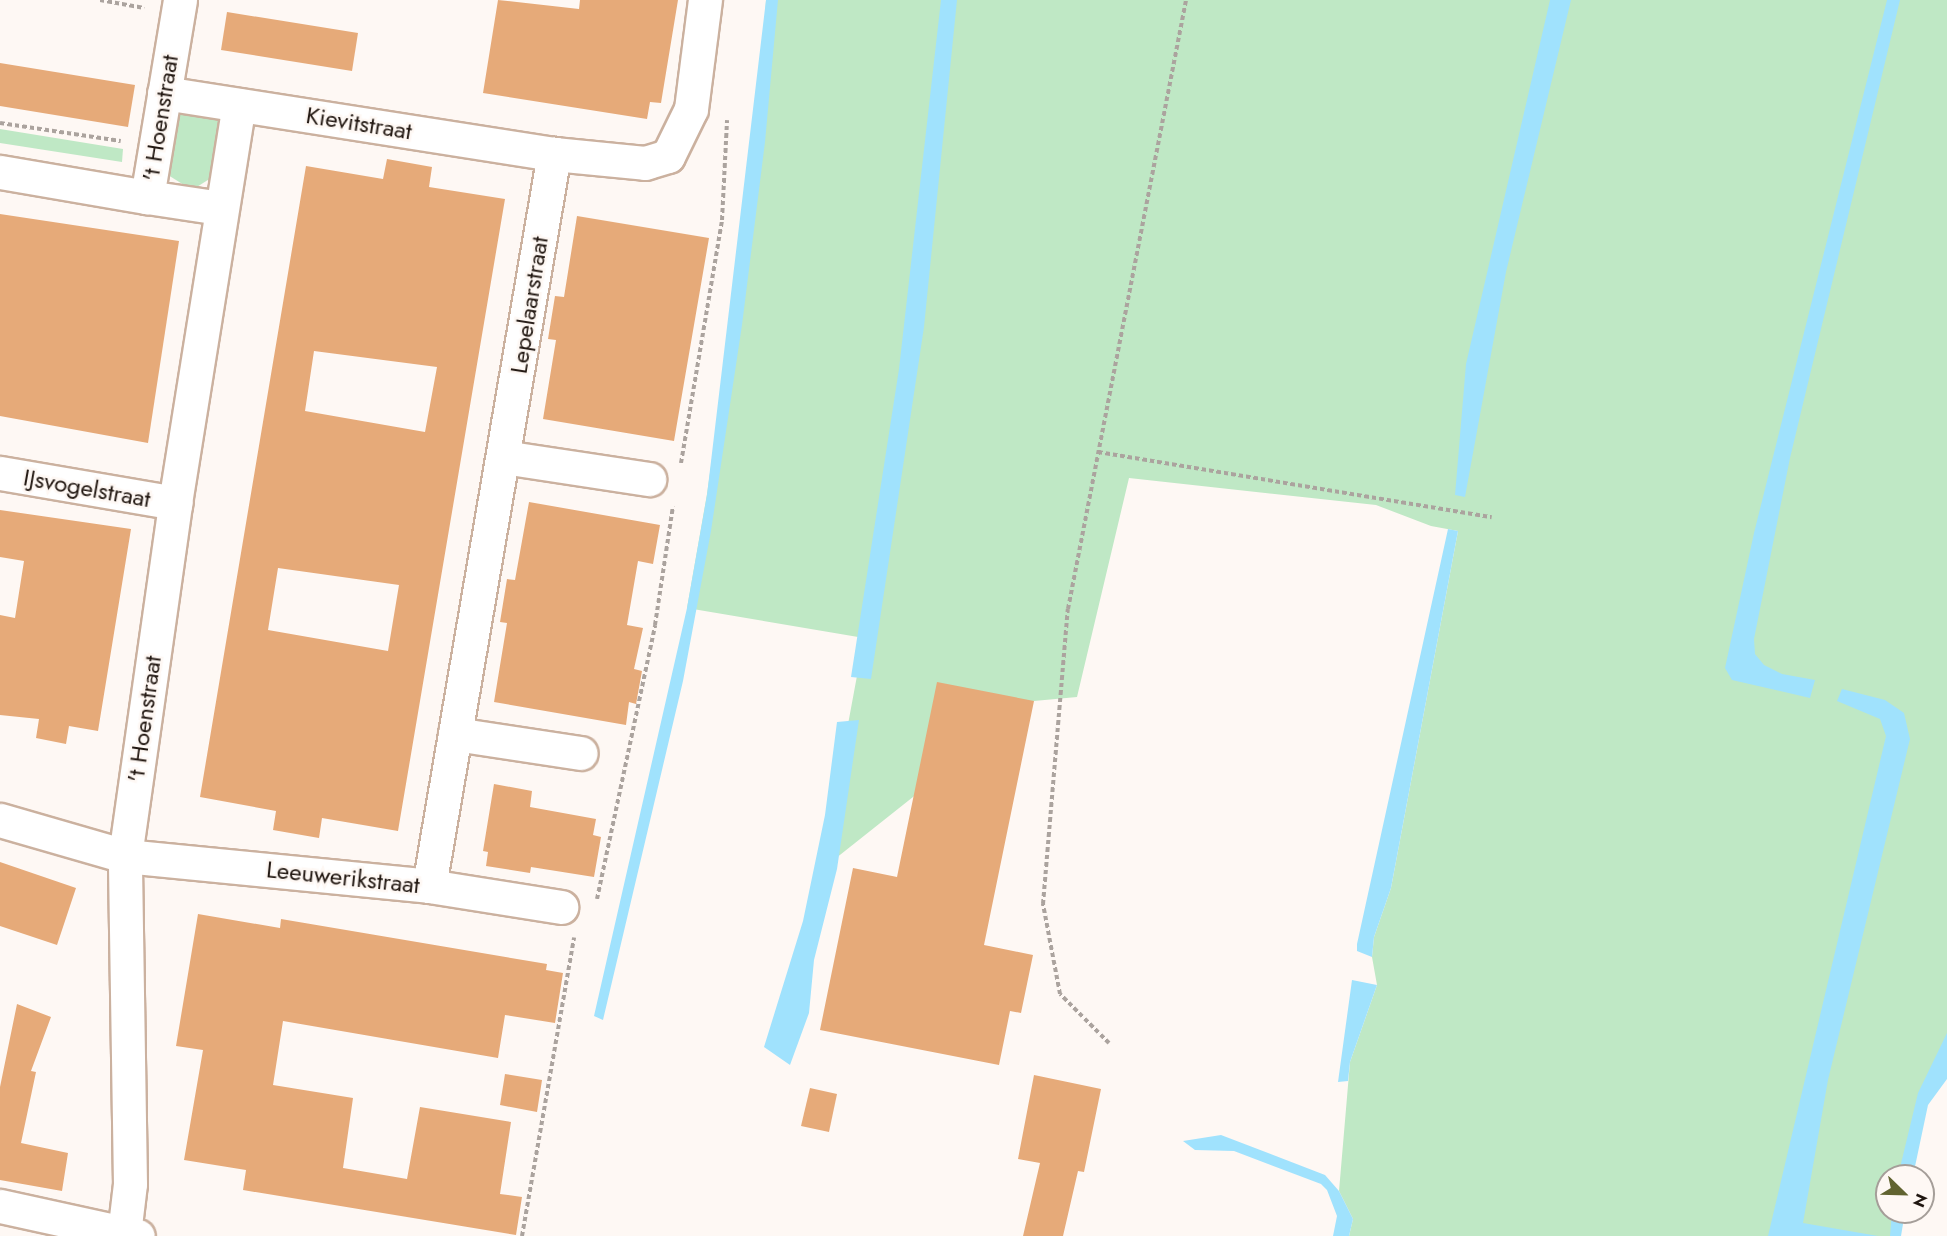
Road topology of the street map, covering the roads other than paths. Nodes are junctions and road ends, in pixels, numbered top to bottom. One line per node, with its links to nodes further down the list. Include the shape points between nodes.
1 (705, 0): 5 (street, Kievitstraat, via 691,110 668,156 645,163)
2 (178, 7): 3 (street, 't Hoenstraat)
3 (164, 93): 4 (street, Kievitstraat); 7 (street, 't Hoenstraat)
4 (239, 105): 5 (street, Kievitstraat); 8 (street, 't Hoenstraat)
5 (554, 154): 9 (street, Lepelaarstraat)
6 (0, 172): 7 (street)
7 (147, 197): 8 (street, 't Hoenstraat)
8 (221, 208): 12 (street, 't Hoenstraat)
9 (503, 457): 11 (street); 13 (street, Lepelaarstraat)
10 (0, 473): 12 (street, IJsvogelstraat)
11 (668, 482)
12 (175, 503): 16 (street, 't Hoenstraat)
13 (455, 734): 14 (street); 17 (street, Lepelaarstraat)
14 (581, 753)
15 (0, 820): 16 (street, Leeuwerikstraat)
16 (125, 856): 17 (street, Leeuwerikstraat); 20 (street, 't Hoenstraat)
17 (429, 885): 18 (street, Leeuwerikstraat)
18 (568, 921)
19 (0, 1206): 20 (street)
20 (131, 1235)

